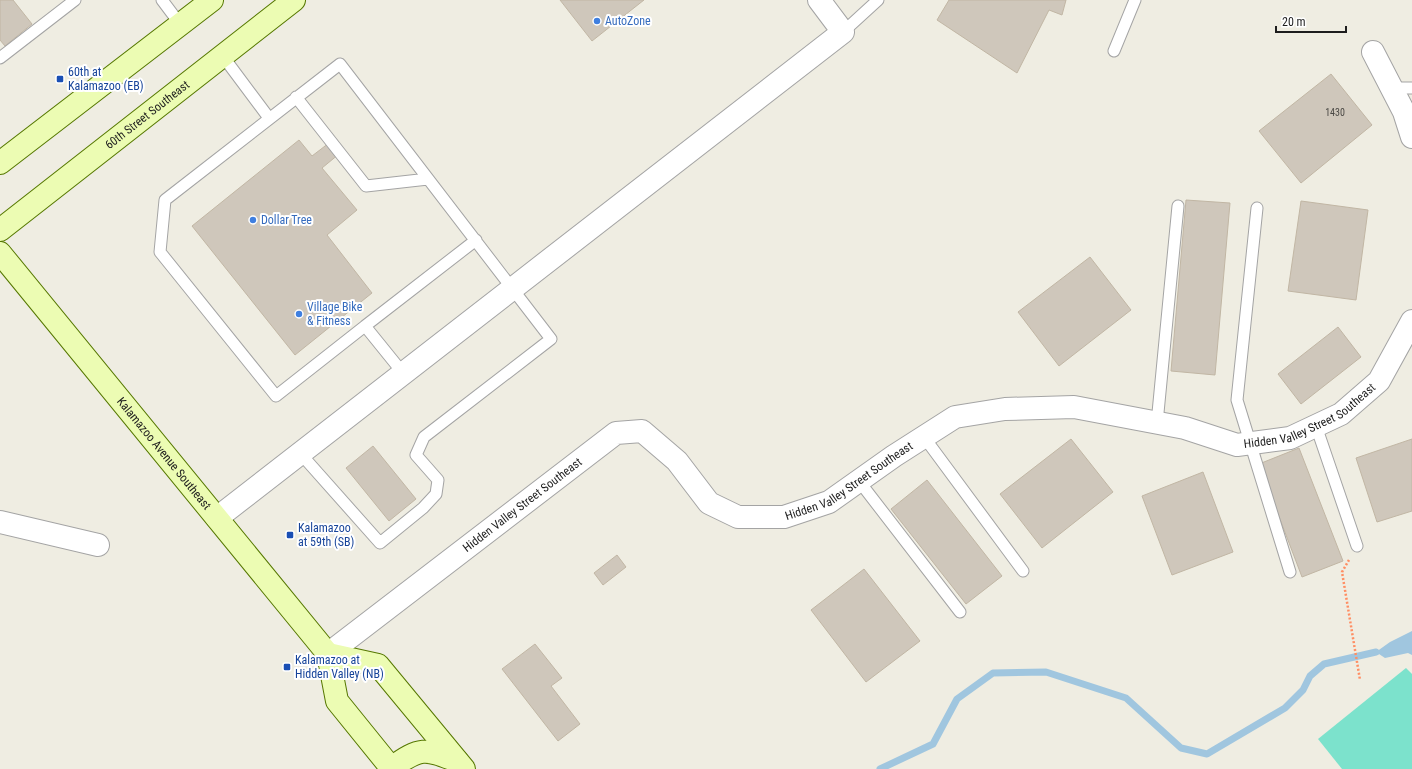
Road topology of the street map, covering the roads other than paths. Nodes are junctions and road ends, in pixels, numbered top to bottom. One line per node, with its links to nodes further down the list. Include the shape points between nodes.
1 (75, 0): 13 (lane)
2 (162, 0): 8 (lane)
3 (212, 0): 8 (main road)
4 (294, 0): 12 (main road, 60th Street Southeast)
5 (818, 0): 9 (street)
6 (878, 0): 9 (lane)
7 (1135, 0): 10 (lane)
8 (180, 24): 18 (main road)
9 (843, 32): 25 (street)
10 (1114, 51)
11 (1373, 52): 14 (street)
12 (222, 56): 16 (lane); 22 (main road, 60th Street Southeast)
13 (0, 58)
14 (1402, 88): 17 (street, via 1404,112)
15 (296, 97): 16 (lane); 19 (lane, via 366,186); 19 (lane, via 340,64)
16 (269, 118): 27 (lane, via 165,200 160,252 276,396)
17 (1412, 137)
18 (0, 163)
19 (428, 179): 23 (lane)
20 (1178, 206): 29 (lane)
21 (1257, 208): 32 (lane, via 1237,400)
22 (0, 230)
23 (476, 240): 25 (lane); 27 (lane)
24 (0, 253): 35 (main road, Kalamazoo Avenue Southeast)
25 (513, 288): 28 (street); 33 (lane, via 551,339 424,437 416,455 438,480 436,494 380,543)
26 (1412, 321): 30 (street, Hidden Valley Street Southeast, via 1379,381 1341,414)
27 (365, 326): 28 (lane)
28 (403, 373): 33 (street)
29 (1157, 423): 31 (street, Hidden Valley Street Southeast, via 1074,407 1005,409 955,417); 32 (street, Hidden Valley Street Southeast, via 1185,428 1237,445)
30 (1316, 426): 32 (street, Hidden Valley Street Southeast, via 1290,438); 38 (lane)
31 (924, 437): 34 (street, Hidden Valley Street Southeast); 39 (lane)
32 (1250, 444): 40 (lane)
33 (300, 454): 35 (street)
34 (859, 481): 41 (lane); 42 (street, Hidden Valley Street Southeast, via 829,502 784,517 738,517 708,503 677,462 642,431 616,433)
35 (217, 518): 42 (main road, Kalamazoo Avenue Southeast)
36 (0, 522): 37 (street)
37 (98, 545)
38 (1357, 546)
39 (1023, 571)
40 (1290, 572)
41 (960, 612)
42 (328, 654): 43 (main road, via 378,665); 44 (main road, Kalamazoo Avenue Southeast, via 337,701)
43 (461, 765): 44 (main road, via 434,752 417,752)
44 (392, 768)

